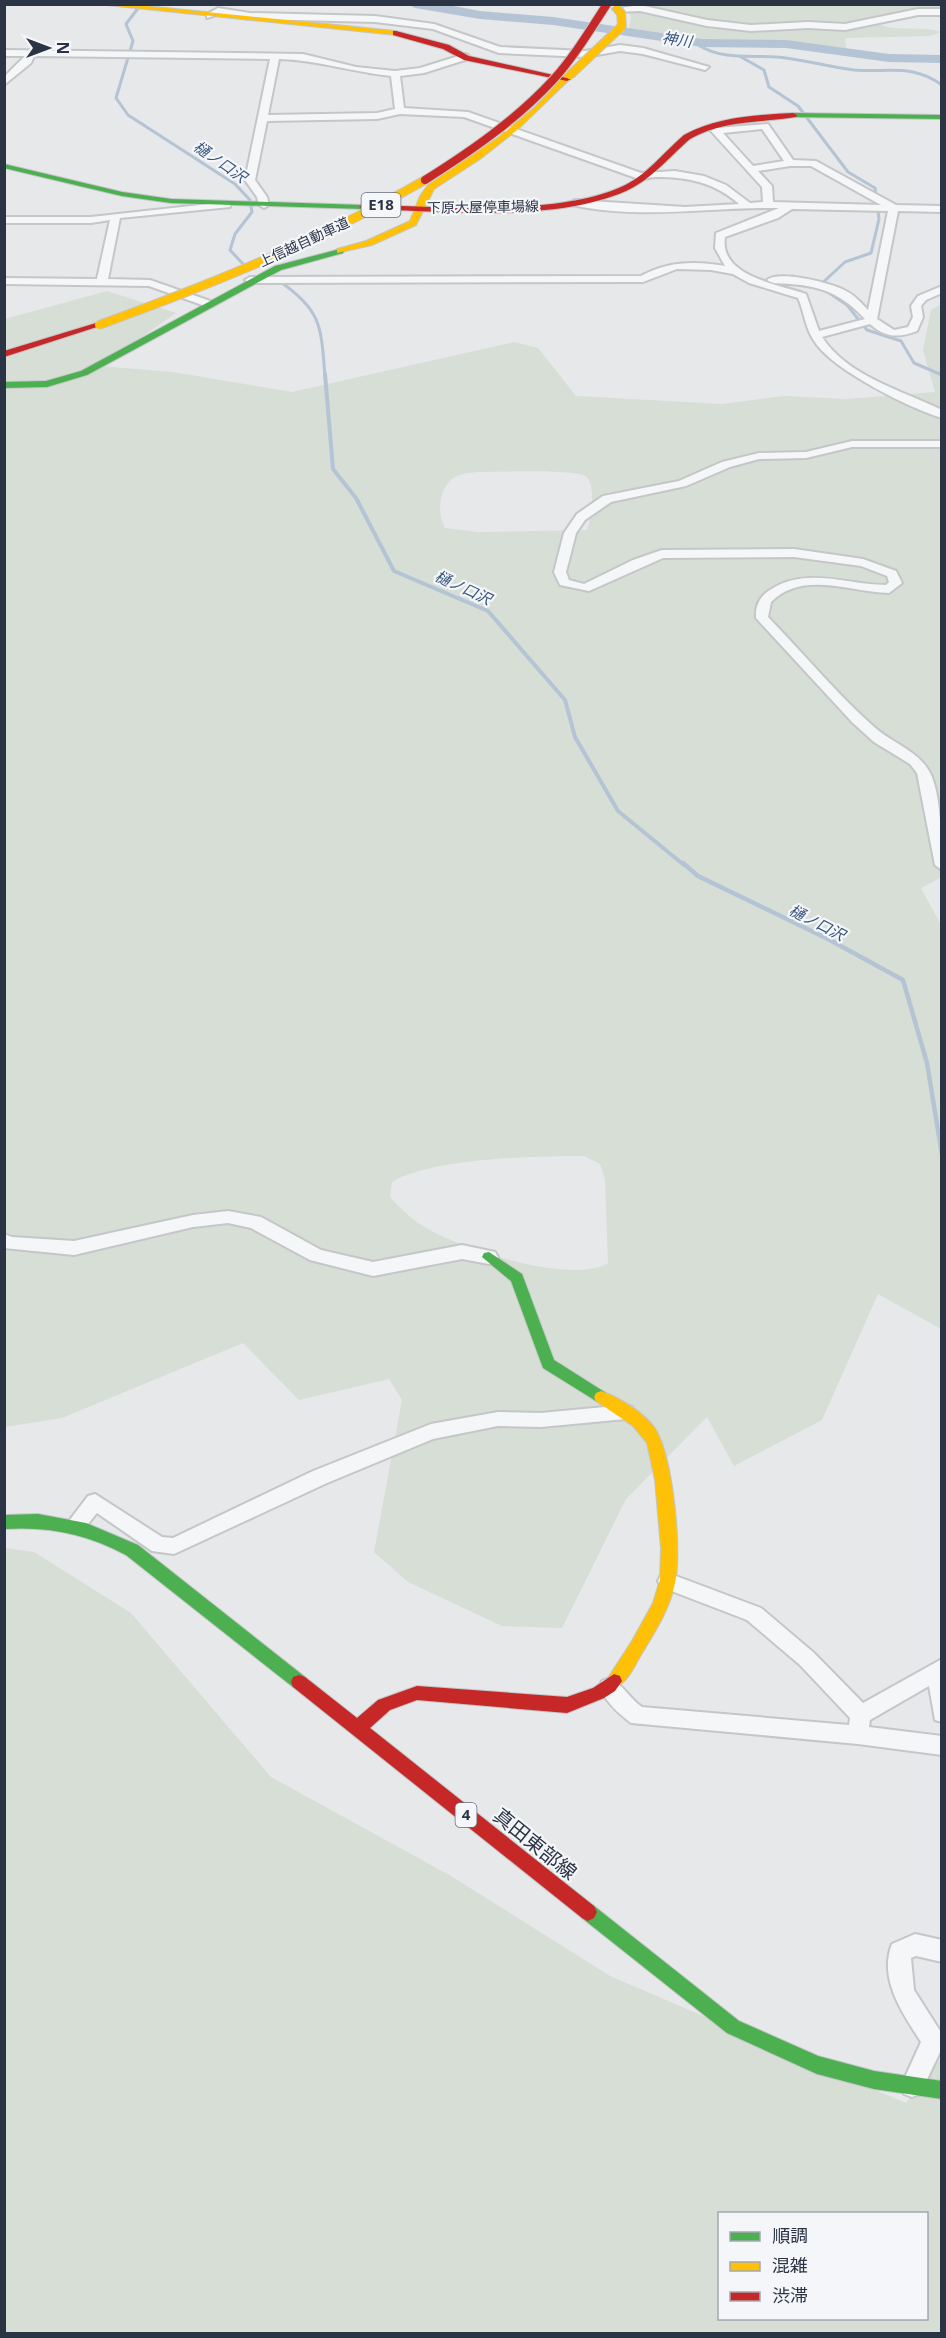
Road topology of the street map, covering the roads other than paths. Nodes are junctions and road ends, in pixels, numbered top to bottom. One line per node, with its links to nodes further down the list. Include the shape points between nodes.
1 (100, 4): 5 (main road)
2 (595, 4): 40 (main road, 上信越自動車道 / E18, via 562,54 528,90 486,127 434,163 279,246)
3 (610, 6): 4 (street, via 751,28 845,27 918,12); 12 (main road, bridge, via 621,13 622,26); 40 (main road, 上信越自動車道 / E18, bridge, via 558,74 497,130 445,166 307,242 206,286)
4 (942, 12)
5 (210, 16): 9 (main road, via 406,34); 10 (street, via 218,11 250,16 375,19 434,27 499,50 585,54 620,48)
6 (4, 53): 7 (street)
7 (31, 53): 8 (street); 13 (street, via 28,61)
8 (275, 57): 11 (street, via 303,57 356,70); 15 (street)
9 (465, 57): 11 (street, via 421,71); 12 (main road)
10 (705, 67)
11 (395, 74): 14 (street)
12 (568, 77): 17 (main road)
13 (4, 82)
14 (400, 111): 15 (street, via 377,116); 17 (street, via 465,114)
15 (263, 117): 24 (street, via 250,180 262,196)
16 (942, 117): 21 (main road, 下原大屋停車場線, via 806,115 740,119 690,135)
17 (510, 131): 21 (street); 28 (main road, via 432,185)
18 (790, 163): 20 (street); 20 (street, via 765,126 716,131); 29 (street, via 813,163)
19 (4, 166): 23 (main road, 下原大屋停車場線, via 122,194)
20 (751, 169): 25 (street, via 767,186)
21 (644, 176): 22 (main road, 下原大屋停車場線, via 613,194); 26 (street, via 703,177 722,184)
22 (575, 203): 26 (street, via 685,210); 28 (main road, 下原大屋停車場線)
23 (228, 204): 24 (main road, 下原大屋停車場線); 31 (street)
24 (255, 205): 28 (main road, 下原大屋停車場線)
25 (768, 205): 26 (street); 27 (street)
26 (747, 206)
27 (788, 207): 29 (street, via 837,212); 33 (street, via 720,235 719,248)
28 (418, 208): 34 (main road, via 418,218 403,229)
29 (894, 208): 30 (street); 39 (street)
30 (942, 209)
31 (115, 218): 32 (street); 36 (street)
32 (4, 220)
33 (740, 275): 34 (street, via 685,264 643,279); 39 (street, via 798,280 848,296); 41 (street, via 754,284 802,296 811,327)
34 (250, 280): 38 (main road)
35 (4, 281): 36 (street)
36 (102, 281): 38 (street, via 150,283)
37 (942, 289): 39 (street, via 922,298 916,306 918,317 911,331 885,331)
38 (209, 304): 44 (main road, via 84,373 47,384)
39 (871, 321): 41 (street)
40 (95, 322): 42 (main road, 上信越自動車道 / E18); 43 (main road, 上信越自動車道 / E18)
41 (817, 334): 45 (street, via 834,357 864,377)
42 (4, 345)
43 (4, 354)
44 (4, 386)
45 (942, 414)
46 (942, 444): 47 (street, via 852,444 806,455 759,456 726,464 682,484 607,500 581,517 570,533 560,572 564,582 585,588 662,554 794,553 863,563 892,574 894,587 884,589 818,579 791,583 768,597 760,612 857,719 879,739 915,761 924,773)
47 (942, 865)
48 (4, 1240): 49 (street, via 74,1248 228,1217 255,1222 316,1255 373,1269 462,1252)
49 (489, 1257): 50 (main road, via 517,1278 548,1364)
50 (626, 1412): 52 (street, via 541,1420 498,1419 430,1432 174,1546 159,1545 95,1502); 53 (main road, via 649,1432 658,1449 665,1488)
51 (4, 1522): 52 (main road, 真田東部線 / 4, via 42,1520)
52 (75, 1525): 58 (main road, 真田東部線 / 4, via 113,1538 132,1550)
53 (668, 1581): 55 (main road, via 628,1664); 57 (street, via 754,1614 807,1659)
54 (940, 1669): 56 (street); 57 (street)
55 (609, 1686): 57 (street, via 624,1706 638,1716); 58 (main road, via 567,1705 417,1693 398,1696 379,1706)
56 (942, 1713)
57 (860, 1725): 59 (street)
58 (358, 1728): 61 (main road, 真田東部線 / 4, via 733,2027 817,2065)
59 (942, 1746)
60 (942, 1951): 61 (street, via 915,1945 900,1952 902,1995 933,2041)
61 (912, 2086): 62 (main road, 真田東部線 / 4)
62 (942, 2090)

